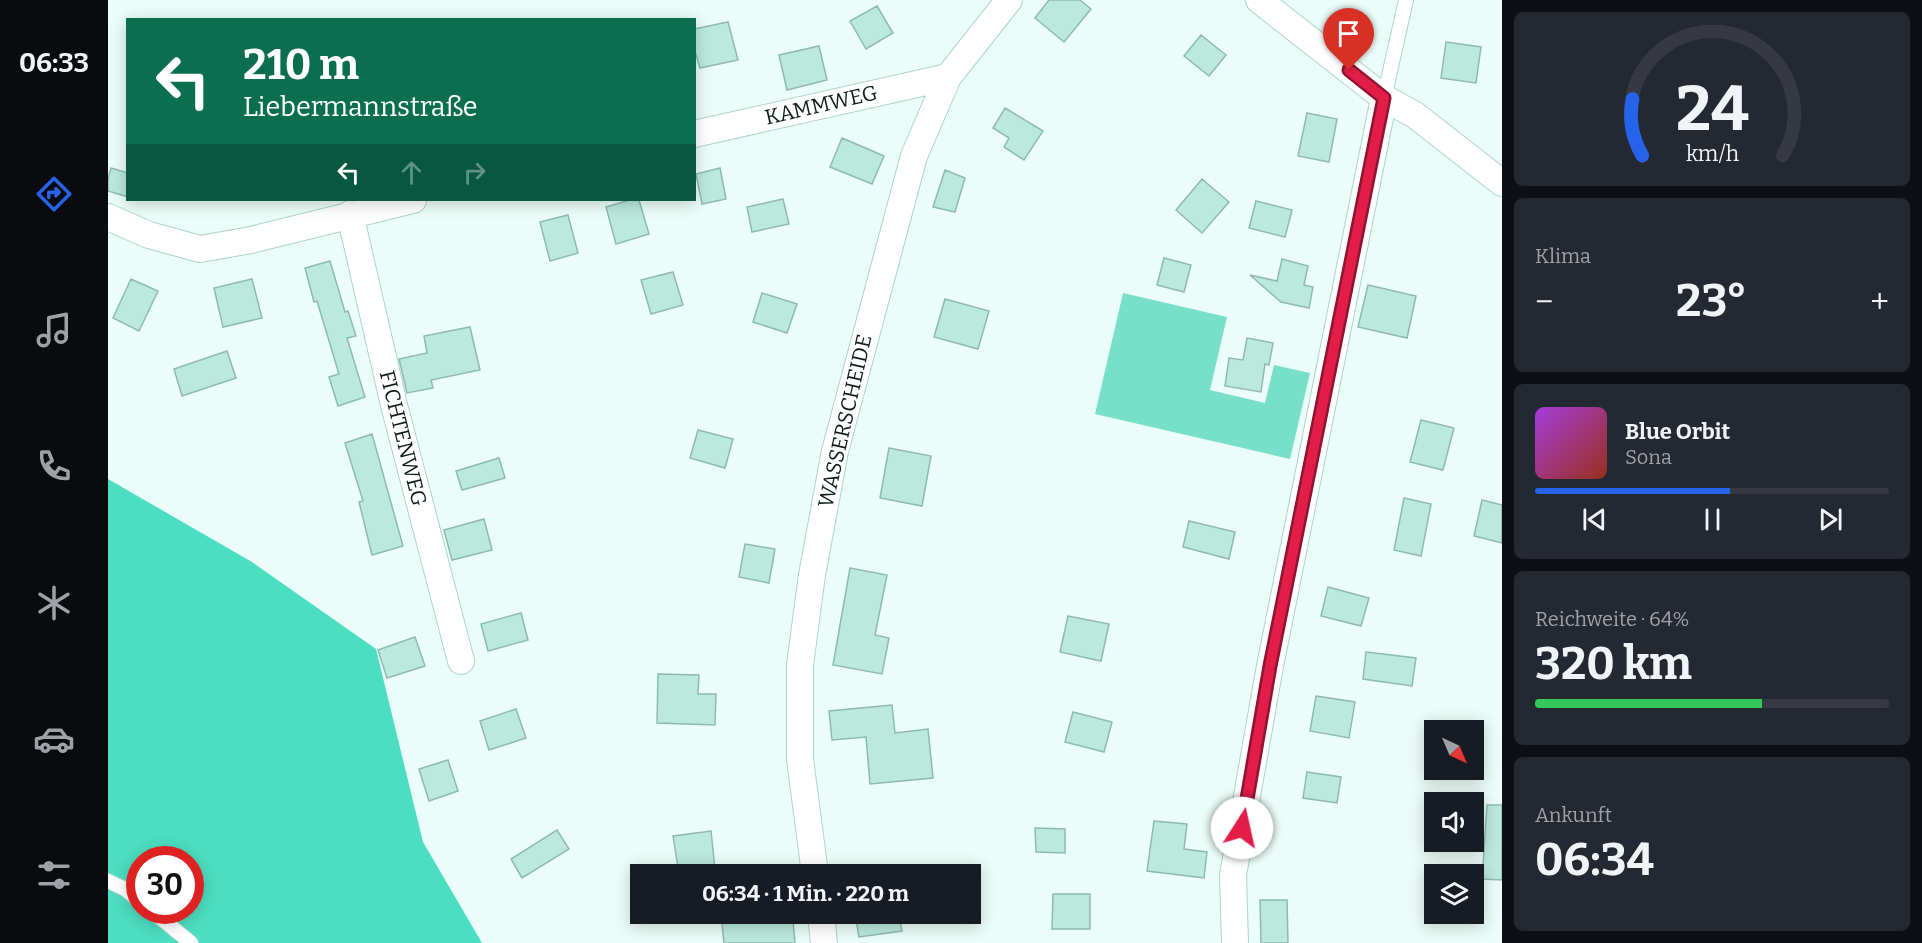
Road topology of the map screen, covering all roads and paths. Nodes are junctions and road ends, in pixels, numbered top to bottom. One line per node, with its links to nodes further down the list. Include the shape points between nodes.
1 (1009, 0): 4 (street, WASSERSCHEIDE)
2 (1259, 0): 5 (street)
3 (1406, 0): 5 (lane)
4 (948, 77): 6 (street, KAMMWEG); 12 (street, WASSERSCHEIDE, via 914,156 867,327 835,451 812,575 800,665 800,759)
5 (1384, 98): 7 (street, via 1415,116); 19 (street, via 1268,677 1233,875)
6 (696, 134)
7 (1502, 183)
8 (408, 201): 9 (street)
9 (350, 214): 10 (street, via 200,249 149,235); 11 (street, FICHTENWEG)
10 (108, 217)
11 (460, 661)
12 (814, 864)
13 (108, 881): 14 (lane)
14 (126, 890)
15 (168, 924): 17 (lane)
16 (821, 924): 18 (street)
17 (191, 943)
18 (824, 943)
19 (1235, 943)

